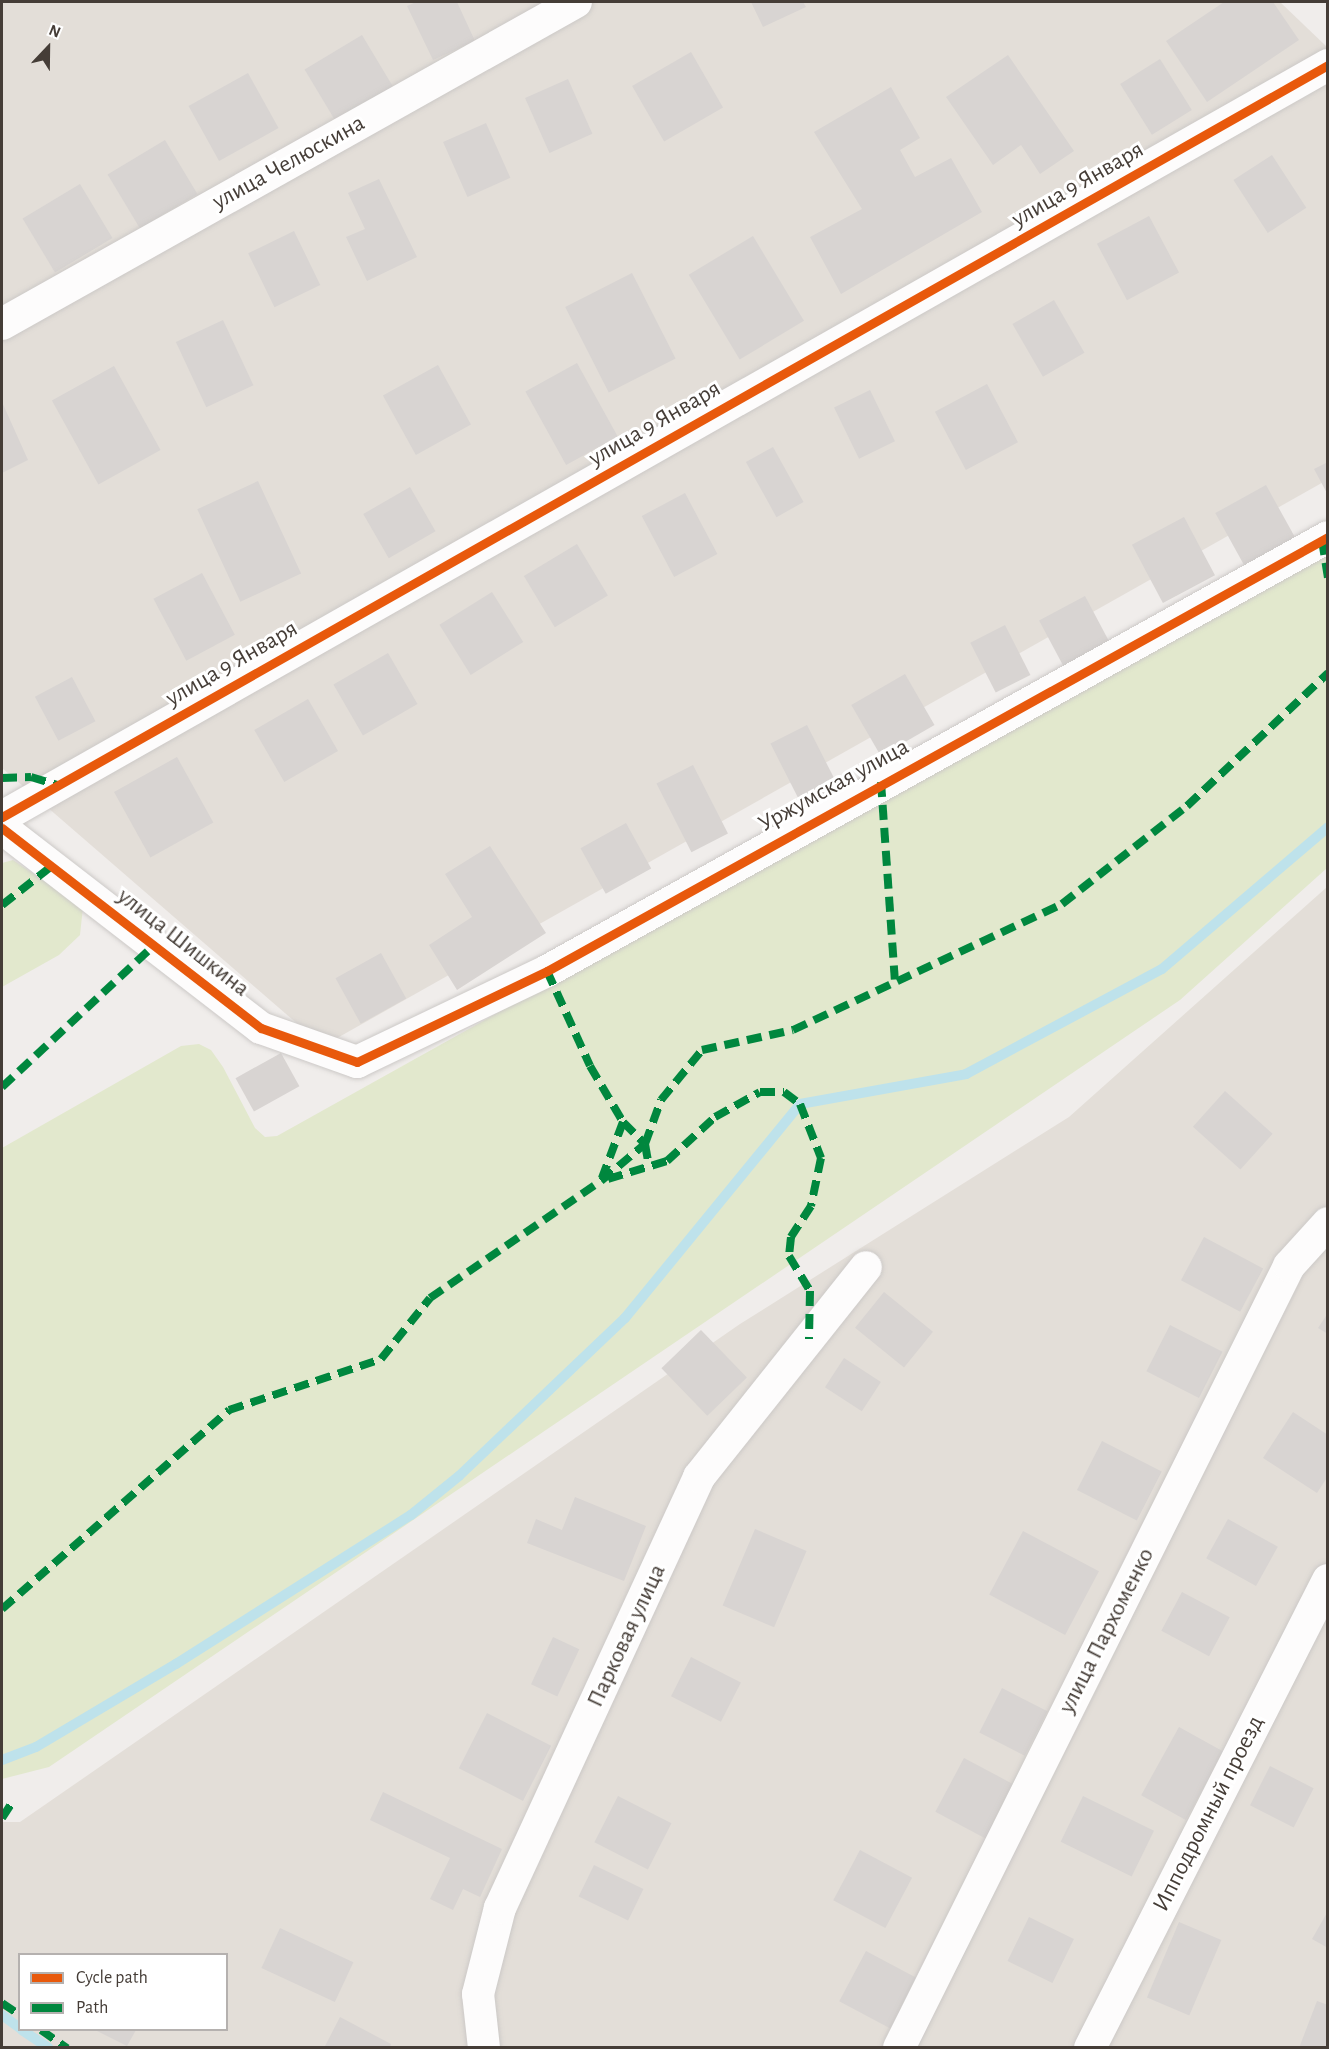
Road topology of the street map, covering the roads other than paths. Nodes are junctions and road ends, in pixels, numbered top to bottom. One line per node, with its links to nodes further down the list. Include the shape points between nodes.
1 (576, 2): 3 (street, улица Челюскина)
2 (1328, 65): 5 (street, улица 9 Января)
3 (2, 324)
4 (1328, 537): 7 (street, Уржумская улица, via 547,971)
5 (2, 818)
6 (2, 828): 7 (street, улица Шишкина, via 261,1028)
7 (357, 1062)
8 (1328, 1223): 12 (street, улица Пархоменко, via 1289,1266)
9 (866, 1267): 11 (street, Парковая улица, via 699,1477 500,1908 478,1994)
10 (1328, 1580): 13 (street, Ипподромный проезд)
11 (484, 2048)
12 (899, 2048)
13 (1090, 2048)

